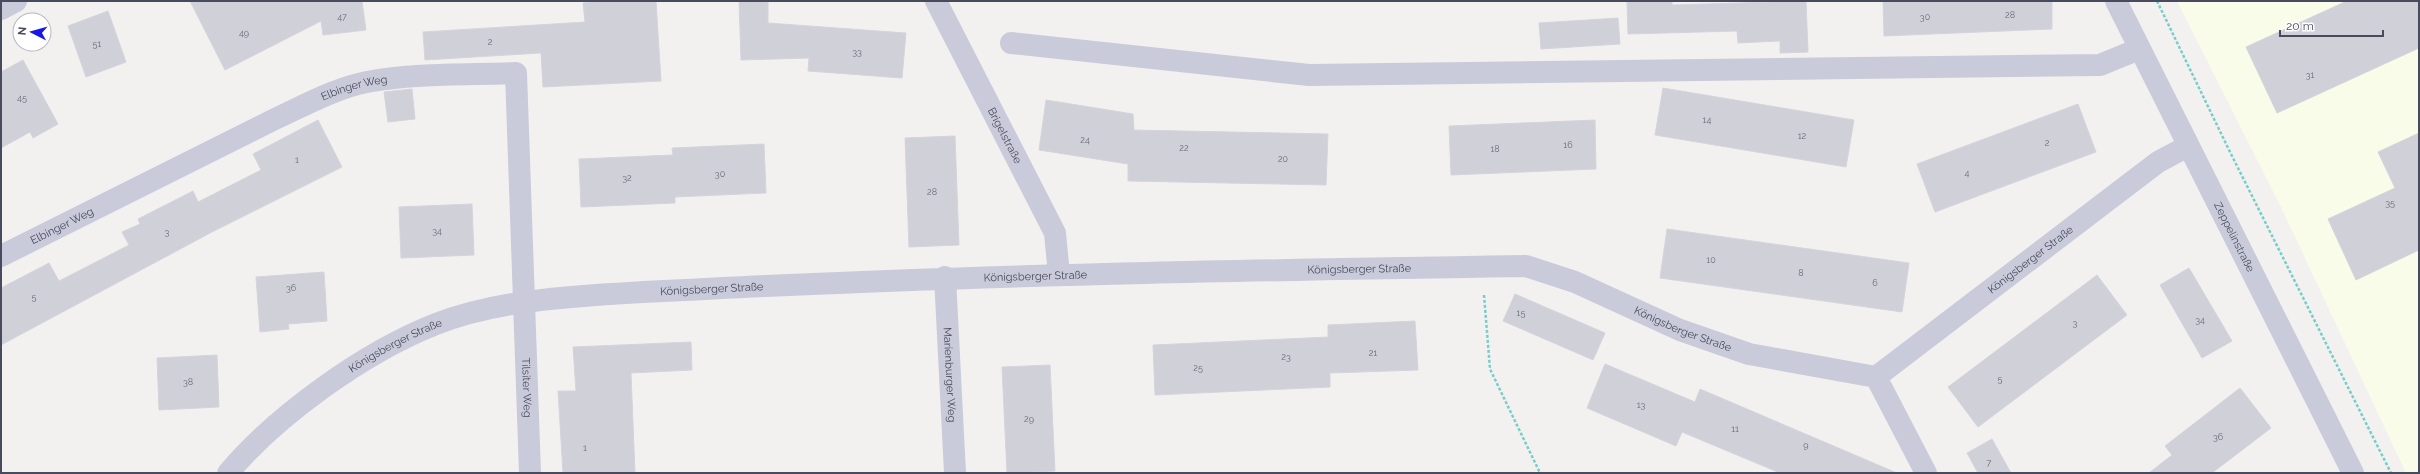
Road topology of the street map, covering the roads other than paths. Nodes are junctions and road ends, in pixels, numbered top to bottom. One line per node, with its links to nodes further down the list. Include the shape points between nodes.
1 (16, 1): 4 (street)
2 (936, 1): 9 (street, Brigelstraße, via 1055,233)
3 (2116, 1): 6 (street, Zeppelinstraße)
4 (1, 9)
5 (1011, 43): 6 (street, via 1309,75 2100,65)
6 (2139, 50): 7 (street, Zeppelinstraße)
7 (2188, 146): 12 (street, Königsberger Straße, via 2158,162); 17 (street, Zeppelinstraße)
8 (1, 256): 11 (street, Elbinger Weg, via 322,97 366,82 516,73)
9 (1059, 275): 10 (street, Königsberger Straße); 12 (street, Königsberger Straße, via 1526,266 1575,282 1680,330 1749,354)
10 (945, 277): 11 (street, Königsberger Straße, via 624,293); 15 (street, Marienburger Weg)
11 (524, 302): 13 (street, Königsberger Straße, via 437,324 370,356 310,398 272,430); 14 (street, Tilsiter Weg)
12 (1876, 378): 16 (street)
13 (228, 473)
14 (530, 473)
15 (955, 473)
16 (1926, 473)
17 (2353, 473)

